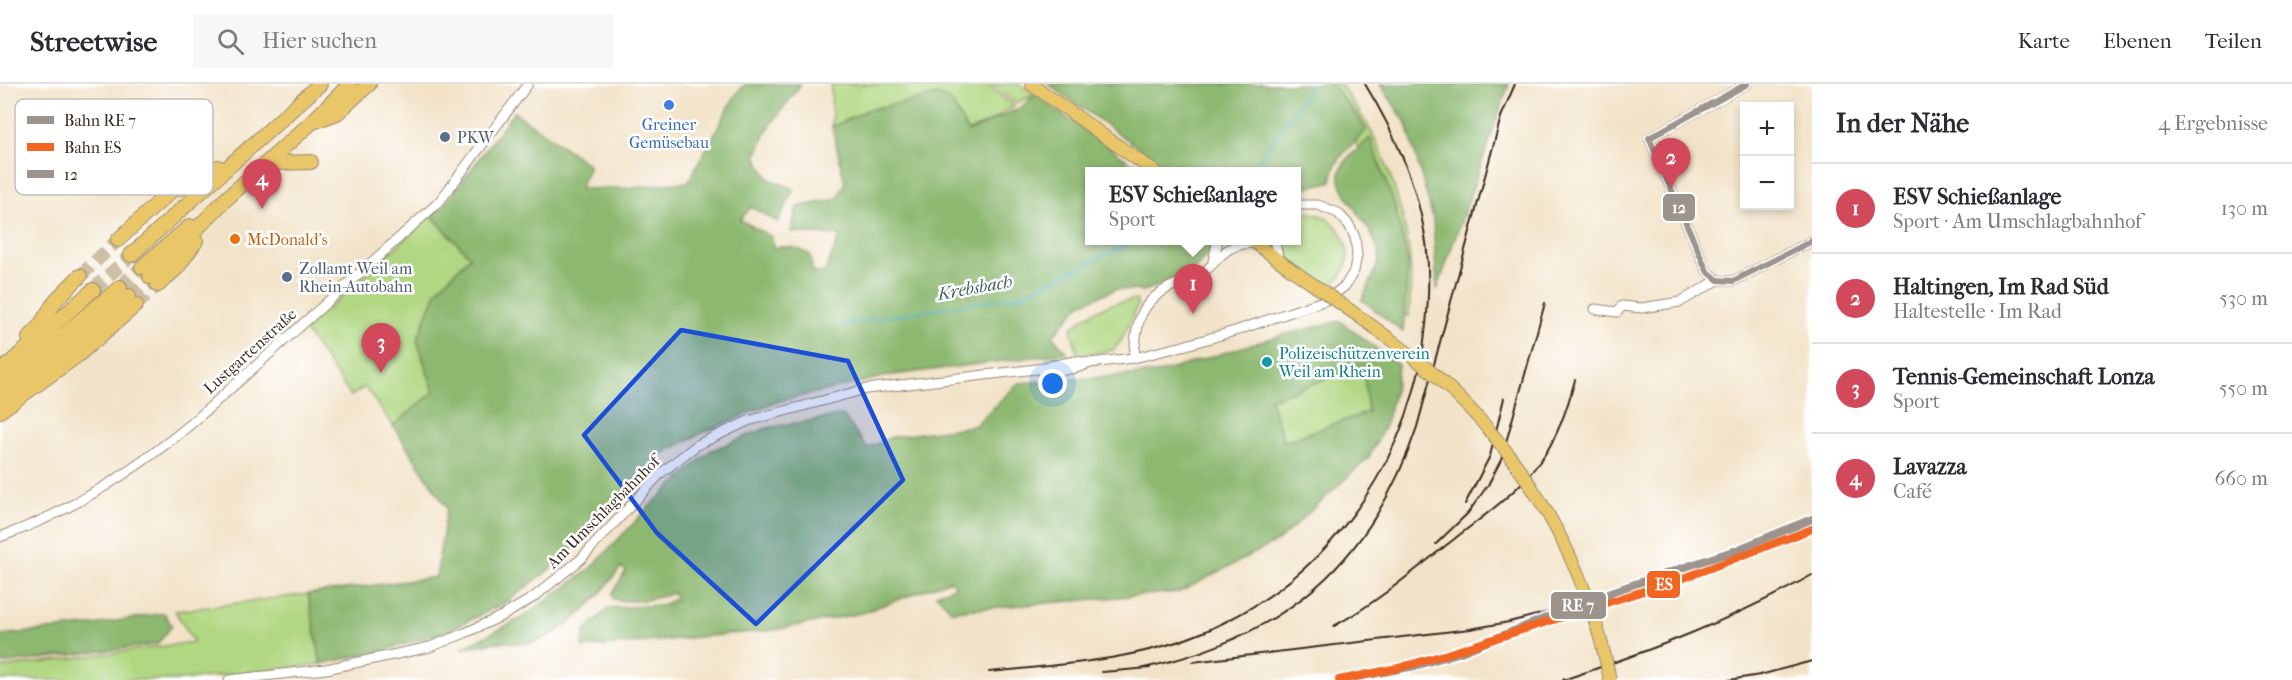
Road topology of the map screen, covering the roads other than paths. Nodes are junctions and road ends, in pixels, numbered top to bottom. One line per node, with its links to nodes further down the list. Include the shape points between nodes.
1 (320, 84): 8 (highway)
2 (350, 84): 7 (highway)
3 (369, 84): 7 (highway, via 337,113)
4 (528, 84): 38 (street, Lustgartenstraße, via 439,202 191,424 158,452 95,493 47,519)
5 (1031, 84): 10 (main road)
6 (1747, 84): 28 (street, via 1649,138 1707,271)
7 (311, 123): 11 (highway)
8 (255, 143): 12 (highway); 13 (highway)
9 (311, 162): 11 (highway)
10 (1149, 167)
11 (261, 168): 27 (highway)
12 (213, 171)
13 (213, 181)
14 (167, 195): 17 (highway)
15 (197, 195): 23 (highway)
16 (1301, 205): 32 (street, Am Umschlagbahnhof, via 1338,213 1352,231 1357,245 1356,263 1340,291 1316,305)
17 (118, 240)
18 (1812, 241): 28 (street, via 1733,281)
19 (1217, 245): 25 (street)
20 (1238, 245): 25 (street)
21 (1256, 245): 24 (main road)
22 (1275, 245): 24 (street)
23 (131, 255)
24 (1279, 261): 40 (main road, bridge, via 1422,364 1469,408 1506,451 1544,506 1572,561 1601,640)
25 (1213, 262): 32 (street, via 1199,276 1172,286 1149,302 1135,330)
26 (80, 276): 33 (highway, via 57,300)
27 (150, 276)
28 (1718, 280): 31 (street, via 1680,302 1642,308 1622,306 1617,312)
29 (93, 290): 33 (highway)
30 (128, 296): 35 (highway, via 62,336); 36 (highway, via 71,346); 37 (highway, via 78,355)
31 (1595, 309)
32 (1134, 358): 39 (street, Am Umschlagbahnhof, via 1075,361 866,389 748,421 688,452 661,473 569,569 526,602 488,623 430,647 376,659)
33 (15, 360): 34 (highway)
34 (0, 372)
35 (0, 384)
36 (0, 397)
37 (0, 411)
38 (0, 537)
39 (229, 680)
40 (1610, 680)

